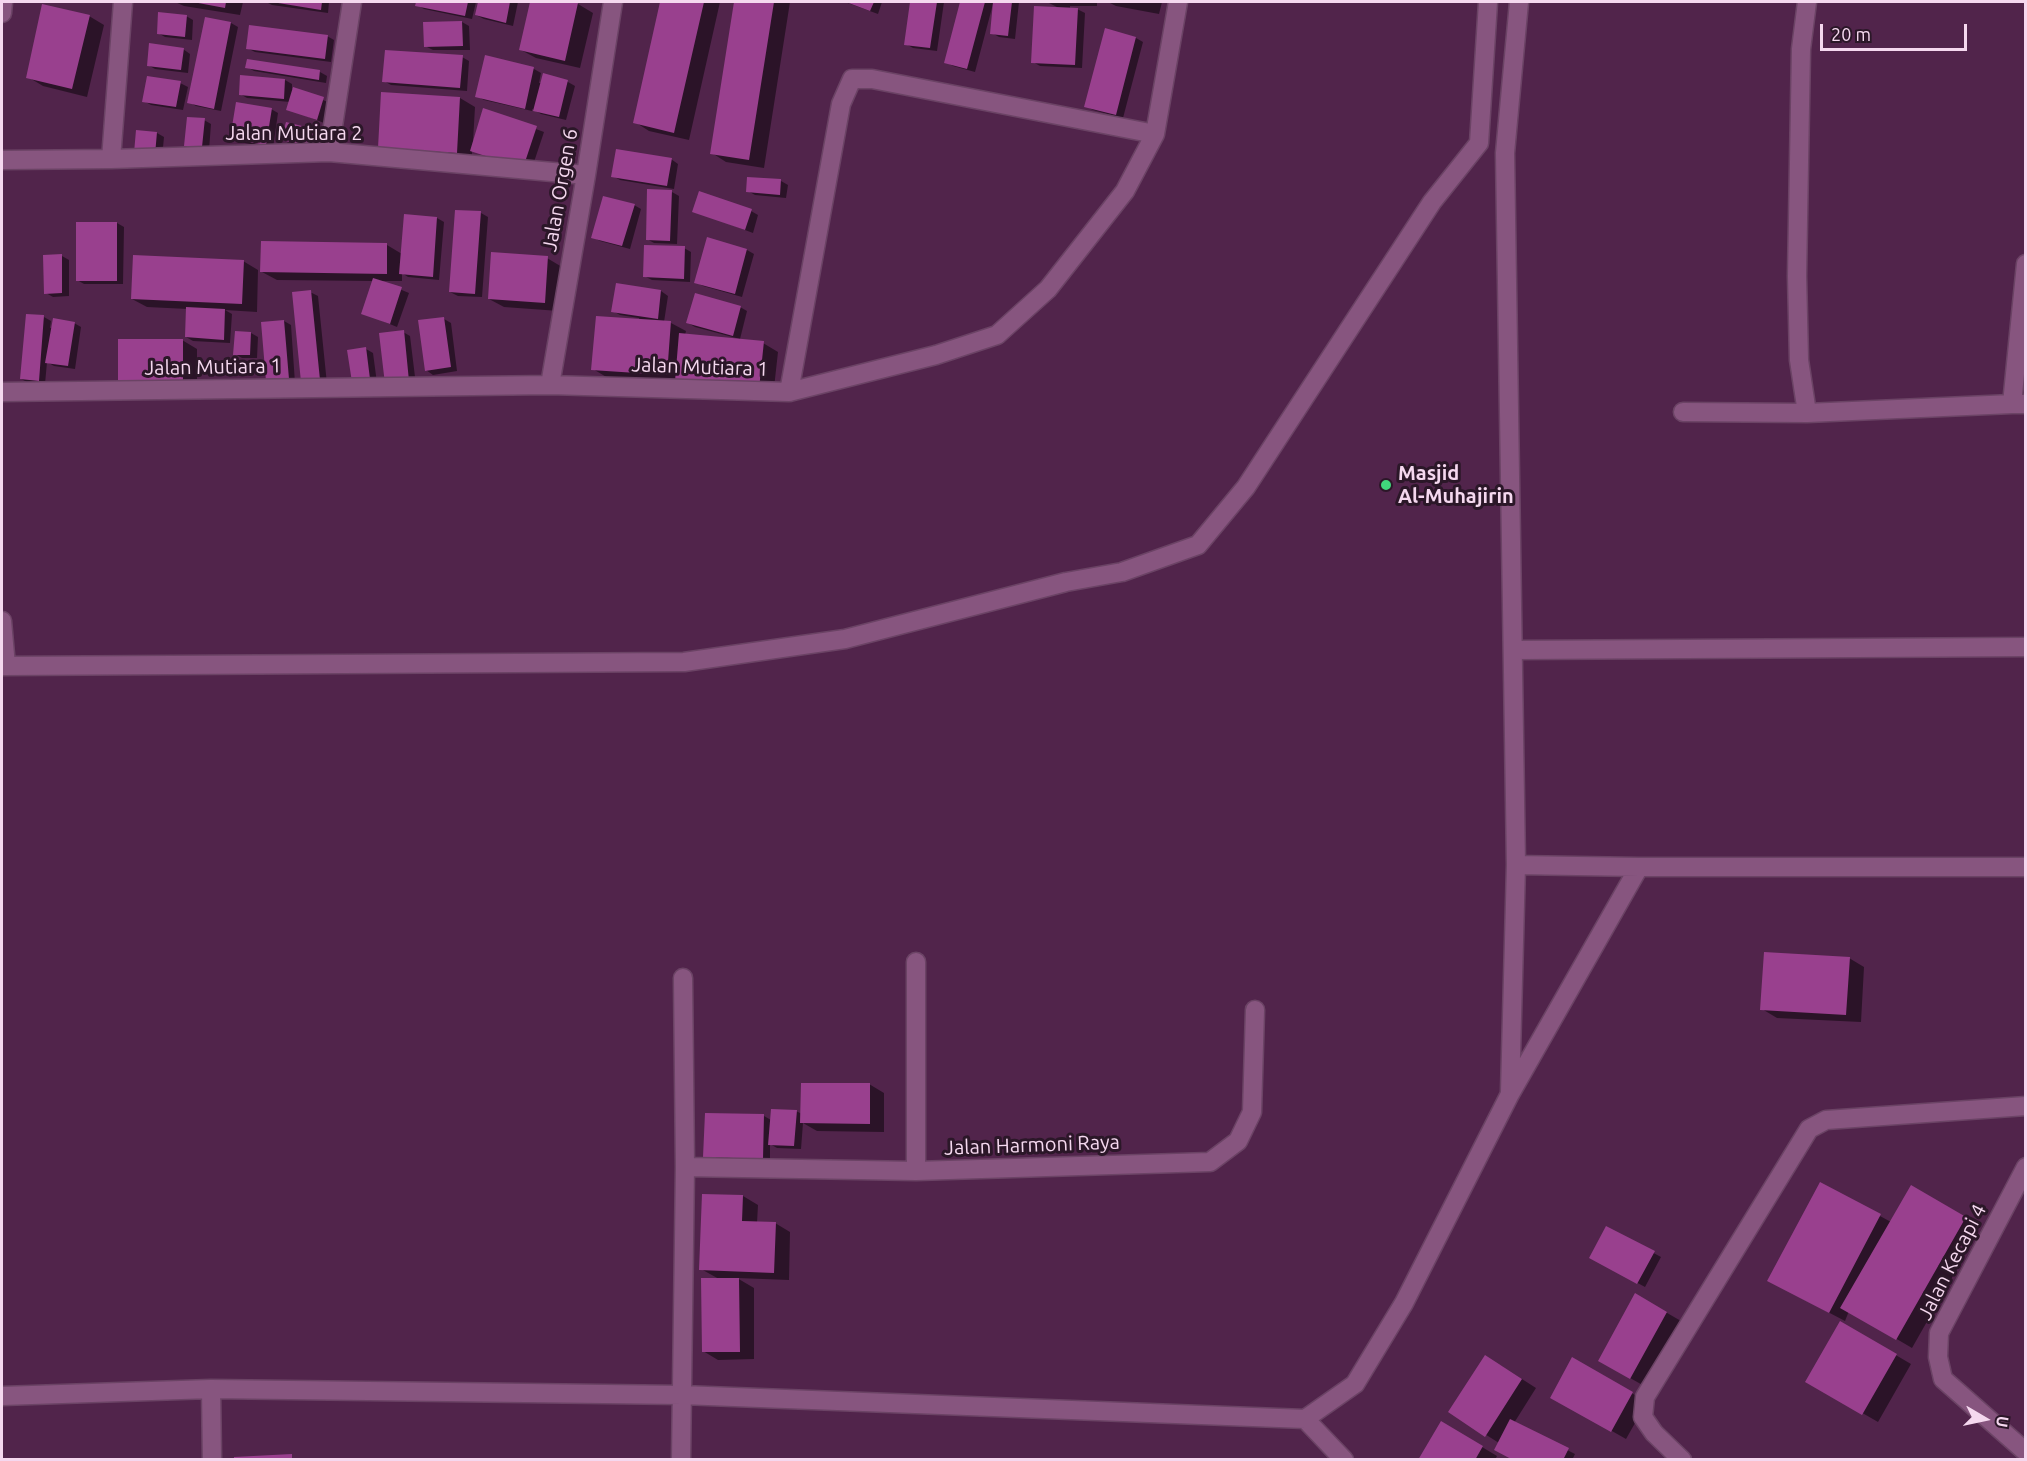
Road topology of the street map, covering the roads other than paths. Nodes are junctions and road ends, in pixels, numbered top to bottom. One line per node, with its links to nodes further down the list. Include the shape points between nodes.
1 (3, 2): 9 (street)
2 (123, 2): 14 (street)
3 (352, 2): 12 (street)
4 (613, 2): 16 (street, Jalan Orgen 6)
5 (1178, 2): 10 (street, Jalan Mutiara 1)
6 (1488, 2): 11 (street)
7 (1519, 2): 13 (street)
8 (1807, 2): 23 (street, via 1801,49 1797,276 1799,360)
9 (2, 13)
10 (1155, 134): 20 (street, Jalan Mutiara 1, via 1125,190 1048,289 997,335 936,355); 20 (street, via 872,79 852,79 841,104)
11 (1479, 143): 13 (street); 27 (street, via 1432,202 1246,487 1198,545 1122,572 1066,582 845,639 684,662)
12 (329, 152): 14 (street, Jalan Mutiara 2); 16 (street, Jalan Mutiara 2)
13 (1505, 153): 26 (street)
14 (111, 159): 15 (street, Jalan Mutiara 2)
15 (2, 160)
16 (586, 175): 18 (street, Jalan Orgen 6)
17 (2025, 264): 21 (street)
18 (550, 385): 19 (street, Jalan Mutiara 1); 20 (street, Jalan Mutiara 1)
19 (2, 392)
20 (789, 392)
21 (2019, 404): 23 (street)
22 (1683, 412): 23 (street)
23 (1807, 413)
24 (2, 621): 27 (street)
25 (2025, 647): 26 (street)
26 (1514, 650): 28 (street)
27 (4, 666)
28 (1516, 866): 29 (street); 34 (street)
29 (1640, 867): 30 (street); 34 (street)
30 (2025, 867)
31 (916, 962): 38 (street)
32 (683, 978): 36 (street)
33 (1255, 1010): 38 (street, Jalan Harmoni Raya, via 1252,1112 1238,1141 1210,1162)
34 (1510, 1094): 42 (street, via 1404,1303 1355,1384)
35 (2025, 1106): 47 (street, via 1826,1120 1809,1129 1645,1397 1643,1417)
36 (686, 1167): 38 (street, Jalan Harmoni Raya); 40 (street)
37 (2025, 1167): 43 (street, Jalan Kecapi 4, via 1939,1333 1938,1357 1943,1379)
38 (916, 1171)
39 (211, 1389): 40 (street); 41 (street); 44 (street)
40 (682, 1395): 42 (street); 45 (street)
41 (2, 1396)
42 (1305, 1419): 46 (street)
43 (2025, 1452)
44 (212, 1460)
45 (681, 1460)
46 (1344, 1460)
47 (1682, 1460)

